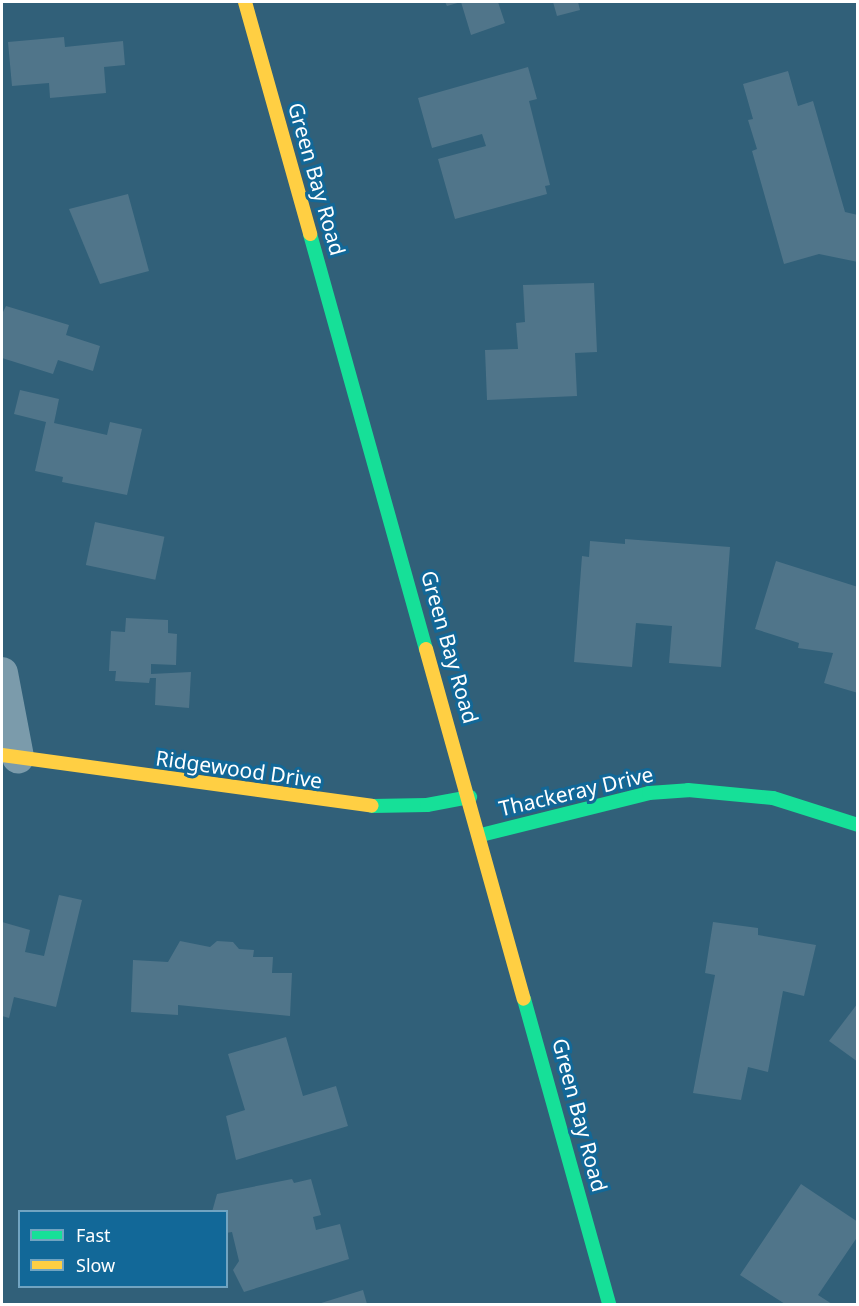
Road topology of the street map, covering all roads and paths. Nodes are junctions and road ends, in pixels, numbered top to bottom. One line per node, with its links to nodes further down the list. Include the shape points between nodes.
1 (245, 2): 4 (main road, Green Bay Road)
2 (2, 673): 3 (street)
3 (10, 756): 4 (main road, Ridgewood Drive, via 350,807 427,805)
4 (470, 797): 6 (main road, Green Bay Road)
5 (858, 825): 6 (main road, Thackeray Drive, via 773,798 688,790 649,793)
6 (481, 834): 7 (main road, Green Bay Road)
7 (609, 1305)

